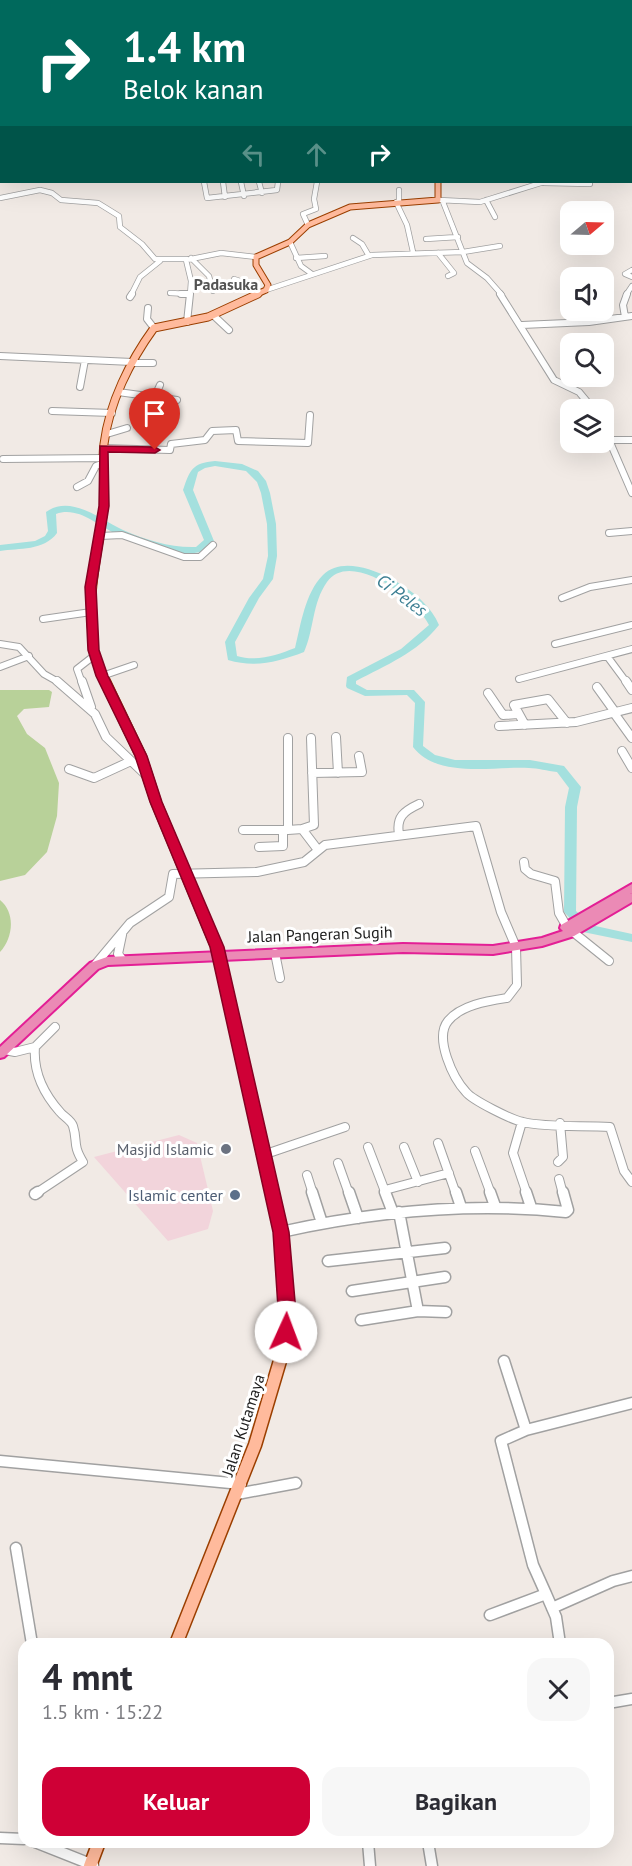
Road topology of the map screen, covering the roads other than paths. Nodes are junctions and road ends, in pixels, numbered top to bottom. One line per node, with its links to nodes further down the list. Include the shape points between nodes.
1 (204, 183): 13 (street, via 207,198)
2 (223, 183): 13 (street)
3 (241, 183): 12 (street)
4 (259, 183): 11 (street)
5 (278, 183): 11 (street, via 278,190)
6 (317, 183): 19 (street, via 316,209 303,214)
7 (438, 183): 16 (main road)
8 (543, 183): 9 (street); 15 (street)
9 (590, 184)
10 (399, 190): 17 (street)
11 (262, 193): 12 (street)
12 (244, 196): 13 (street)
13 (225, 197)
14 (0, 198): 33 (street, via 40,190 61,200 100,204 118,216 120,227)
15 (486, 200): 16 (street); 18 (street)
16 (441, 201): 17 (main road); 20 (street)
17 (397, 202): 19 (main road, via 350,207); 25 (street)
18 (495, 217)
19 (308, 225): 23 (main road)
20 (458, 237): 22 (street); 26 (street)
21 (353, 238): 29 (street)
22 (426, 239)
23 (290, 242): 30 (main road); 31 (street)
24 (500, 246): 26 (street)
25 (413, 252): 27 (street); 29 (street)
26 (463, 252): 27 (street); 51 (street, via 467,263 491,282)
27 (438, 253): 36 (street, via 454,273)
28 (326, 256): 31 (street)
29 (369, 256): 35 (street)
30 (256, 257): 32 (street, via 221,253); 40 (main road, via 256,265 268,284)
31 (296, 258): 35 (street)
32 (189, 259): 33 (street); 41 (street, via 209,276); 43 (street)
33 (160, 261): 45 (street, via 139,278)
34 (632, 270): 37 (street, via 625,274)
35 (312, 274): 40 (street)
36 (448, 276)
37 (632, 277)
38 (234, 279): 44 (street)
39 (632, 286): 49 (street, via 623,305)
40 (266, 290): 44 (main road)
41 (213, 291)
42 (170, 293): 43 (street)
43 (189, 294): 50 (street)
44 (257, 295): 47 (main road)
45 (130, 297)
46 (148, 308): 52 (street, via 147,319)
47 (213, 315): 50 (main road); 53 (street)
48 (632, 316): 49 (street)
49 (625, 317): 51 (street)
50 (187, 322): 52 (main road)
51 (522, 325): 62 (street, via 554,380 579,390)
52 (154, 328): 56 (main road, Jalan Kutamaya)
53 (229, 330)
54 (0, 356): 55 (street)
55 (85, 360): 56 (street); 59 (street)
56 (132, 363): 57 (street); 60 (main road, Jalan Kutamaya)
57 (153, 363)
58 (160, 385): 61 (street)
59 (80, 387)
60 (118, 392): 61 (street); 65 (main road, Jalan Kutamaya)
61 (155, 396): 63 (street)
62 (586, 399)
63 (177, 400)
64 (52, 411): 65 (street)
65 (112, 413): 68 (main road, Jalan Kutamaya)
66 (310, 416): 71 (street, via 308,443 238,441 236,430 212,431 205,440 171,444 170,450)
67 (127, 428): 68 (street)
68 (107, 434): 71 (main road, Jalan Kutamaya)
69 (614, 440): 70 (street)
70 (632, 440)
71 (103, 448): 74 (main road, Jalan Kutamaya)
72 (614, 448): 76 (street)
73 (3, 459): 74 (street)
74 (104, 460): 75 (street, via 88,481); 79 (main road, Jalan Kutamaya, via 106,486)
75 (77, 488)
76 (632, 493)
77 (632, 531): 78 (street)
78 (609, 532)
79 (100, 536): 80 (street, via 122,536 184,557 200,557); 83 (main road, Jalan Kutamaya)
80 (213, 545)
81 (632, 580): 82 (street, via 590,587)
82 (562, 598)
83 (91, 612): 84 (street); 89 (main road, Jalan Kutamaya)
84 (43, 619)
85 (632, 625): 87 (street)
86 (0, 644): 90 (street, via 19,647)
87 (555, 644)
88 (632, 650): 91 (street)
89 (95, 655): 94 (main road, Jalan Kutamaya); 101 (street, via 76,669)
90 (29, 656): 93 (street); 101 (street, via 44,674 61,682)
91 (607, 656): 95 (street); 97 (street)
92 (134, 665): 94 (street)
93 (0, 667)
94 (102, 676): 117 (main road, Jalan Kutamaya)
95 (519, 679)
96 (597, 687): 100 (street)
97 (632, 690)
98 (488, 693): 102 (street, via 503,715)
99 (632, 709): 100 (street)
100 (615, 712): 103 (street); 109 (street)
101 (95, 714): 112 (street, via 106,737)
102 (518, 714): 103 (street, via 514,705 548,699); 104 (street)
103 (567, 723): 104 (street)
104 (525, 725): 105 (street)
105 (499, 726)
106 (336, 737): 116 (street)
107 (288, 738): 120 (street)
108 (311, 738): 115 (street)
109 (632, 738)
110 (622, 751): 113 (street)
111 (359, 756): 116 (street, via 362,772)
112 (131, 761): 114 (street, via 94,778); 117 (street)
113 (632, 768)
114 (69, 769)
115 (312, 773): 116 (street); 121 (street, via 314,825)
116 (338, 773)
117 (149, 778): 126 (main road, Jalan Kutamaya)
118 (419, 804): 122 (street, via 401,814 397,823)
119 (243, 830): 120 (street)
120 (286, 830): 121 (street); 123 (street, via 282,846)
121 (302, 830): 124 (street)
122 (399, 834): 124 (street, via 325,845); 132 (street, via 478,827 501,912)
123 (259, 847)
124 (318, 850): 126 (street, via 304,862 257,872)
125 (524, 862): 130 (street, via 531,874 555,881 559,913)
126 (185, 873): 131 (street, via 173,874 164,903 141,915); 134 (main road, Jalan Kutamaya)
127 (632, 888): 129 (highway)
128 (632, 897): 129 (highway)
129 (597, 913): 130 (highway, Jalan Pangeran Sugih)
130 (571, 929): 132 (highway, Jalan Pangeran Sugih); 136 (street)
131 (123, 931): 135 (street, via 118,954); 137 (street)
132 (516, 947): 133 (highway, Jalan Pangeran Sugih); 142 (street, via 515,991 507,998 478,1003 456,1013 445,1025 444,1044 450,1069 467,1094)
133 (275, 953): 134 (highway, Jalan Pangeran Sugih); 138 (street)
134 (219, 954): 135 (highway, Jalan Pangeran Sugih); 149 (main road, Jalan Kutamaya)
135 (122, 959): 137 (highway, Jalan Pangeran Sugih)
136 (609, 961)
137 (94, 966): 141 (highway, Jalan Pangeran Sugih)
138 (280, 978)
139 (55, 1027): 140 (street)
140 (35, 1047): 141 (street); 158 (street, via 41,1084 73,1126 74,1148 83,1162)
141 (3, 1052)
142 (522, 1122): 143 (street); 161 (street, via 513,1153)
143 (560, 1123): 150 (street, via 562,1157); 156 (street, via 610,1127 624,1171)
144 (345, 1127): 149 (street)
145 (438, 1143): 152 (street)
146 (369, 1147): 157 (street)
147 (404, 1147): 155 (street)
148 (475, 1151): 159 (street)
149 (263, 1155): 165 (main road, Jalan Kutamaya)
150 (558, 1162)
151 (338, 1163): 163 (street)
152 (449, 1173): 155 (street); 160 (street)
153 (307, 1175): 164 (street)
154 (558, 1179): 161 (street, via 568,1210)
155 (418, 1182): 157 (street)
156 (632, 1182)
157 (385, 1190): 162 (street)
158 (34, 1194)
159 (495, 1206): 160 (street); 161 (street)
160 (461, 1207): 162 (street)
161 (531, 1207)
162 (396, 1213): 163 (street); 167 (street)
163 (358, 1218): 164 (street)
164 (322, 1223): 165 (street)
165 (281, 1232): 180 (main road, Jalan Kutamaya, via 286,1332 273,1389)
166 (445, 1248): 167 (street)
167 (408, 1252): 168 (street); 170 (street)
168 (328, 1261)
169 (445, 1277): 170 (street)
170 (413, 1282): 171 (street); 172 (street)
171 (352, 1291)
172 (418, 1311): 173 (street); 174 (street)
173 (446, 1312)
174 (361, 1320)
175 (504, 1361): 177 (street)
176 (632, 1403): 177 (street)
177 (526, 1430): 183 (street, via 501,1441 532,1565)
178 (0, 1461): 180 (street)
179 (296, 1483): 180 (street)
180 (239, 1489): 187 (main road, Jalan Kutamaya)
181 (16, 1548): 186 (street)
182 (632, 1576): 184 (street)
183 (546, 1594): 184 (street); 185 (street)
184 (552, 1608): 188 (street)
185 (490, 1615)
186 (31, 1638)
187 (178, 1638)
188 (559, 1638)
189 (632, 1700): 190 (street)
190 (614, 1702)
191 (0, 1838): 192 (street)
192 (18, 1839)
193 (50, 1848): 197 (street)
194 (97, 1848): 197 (main road)
195 (368, 1848): 198 (street)
196 (429, 1848): 199 (street)
197 (92, 1865)
198 (370, 1866)
199 (432, 1866)

